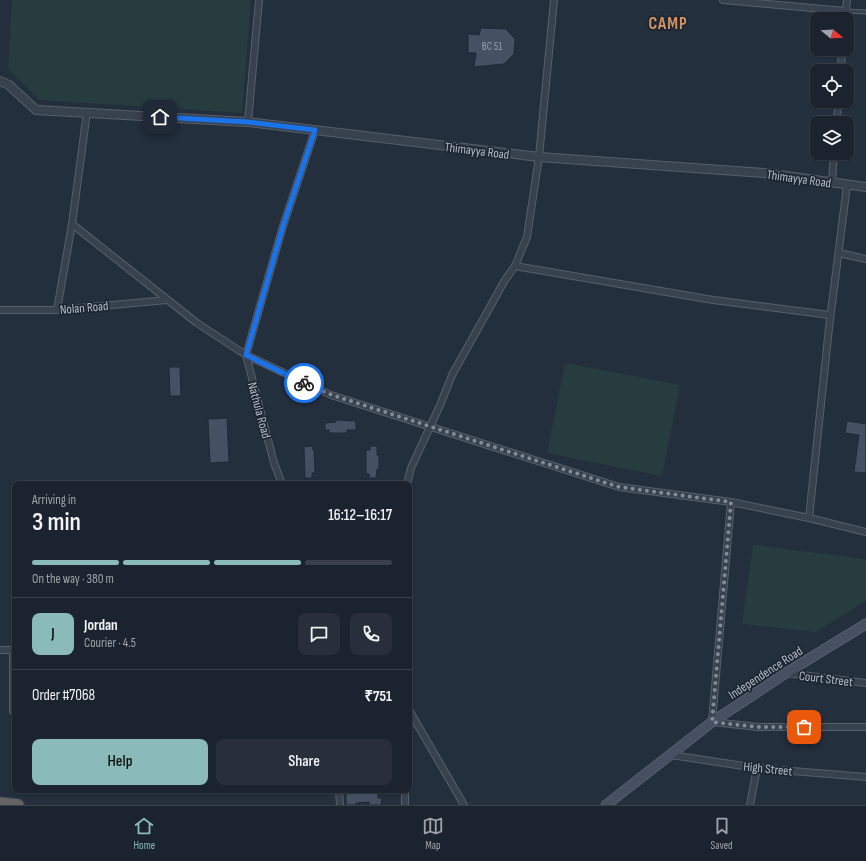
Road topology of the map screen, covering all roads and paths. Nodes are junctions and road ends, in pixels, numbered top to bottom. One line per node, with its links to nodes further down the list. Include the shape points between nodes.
1 (258, 0): 9 (street)
2 (554, 0): 11 (street)
3 (723, 0): 5 (street)
4 (846, 0): 5 (street)
5 (845, 10): 6 (lane)
6 (866, 12)
7 (0, 81): 8 (street, Thimayya Road, via 9,85 36,110)
8 (87, 112): 9 (street, Thimayya Road); 16 (street)
9 (248, 122): 10 (street, Thimayya Road)
10 (315, 130): 11 (street, Thimayya Road); 24 (street, via 283,226)
11 (539, 158): 13 (street, Thimayya Road, via 765,173); 19 (street, via 527,237)
12 (834, 160): 13 (street)
13 (832, 182): 14 (street, Thimayya Road)
14 (847, 185): 15 (street, Thimayya Road); 17 (street)
15 (866, 186)
16 (72, 224): 20 (street); 22 (street)
17 (838, 253): 18 (street); 23 (street)
18 (866, 259)
19 (515, 266): 23 (street, via 713,300); 25 (street, via 452,375)
20 (167, 300): 22 (street, Nolan Road); 24 (street)
21 (0, 310): 22 (street, Nolan Road)
22 (57, 310)
23 (830, 315): 29 (street)
24 (246, 355): 25 (street, via 332,395); 26 (street, Nathula Road)
25 (430, 426): 27 (street); 28 (street, via 619,487)
26 (281, 481)
27 (408, 481)
28 (731, 502): 29 (street); 37 (street)
29 (809, 518): 30 (street)
30 (866, 532)
31 (866, 624): 34 (main road, Independence Road)
32 (0, 650): 33 (street)
33 (12, 650)
34 (786, 674): 35 (street, Court Street); 37 (main road, Independence Road)
35 (866, 683)
36 (412, 715): 48 (street)
37 (712, 722): 38 (street, via 758,727); 39 (main road, Independence Road)
38 (866, 727)
39 (671, 755): 40 (street, High Street); 49 (main road, Independence Road)
40 (757, 768): 41 (street, High Street); 50 (street)
41 (866, 777)
42 (340, 793): 46 (street)
43 (405, 793): 47 (street)
44 (0, 803): 45 (highway)
45 (18, 805)
46 (340, 805)
47 (405, 805)
48 (464, 805)
49 (606, 805)
50 (750, 805)

